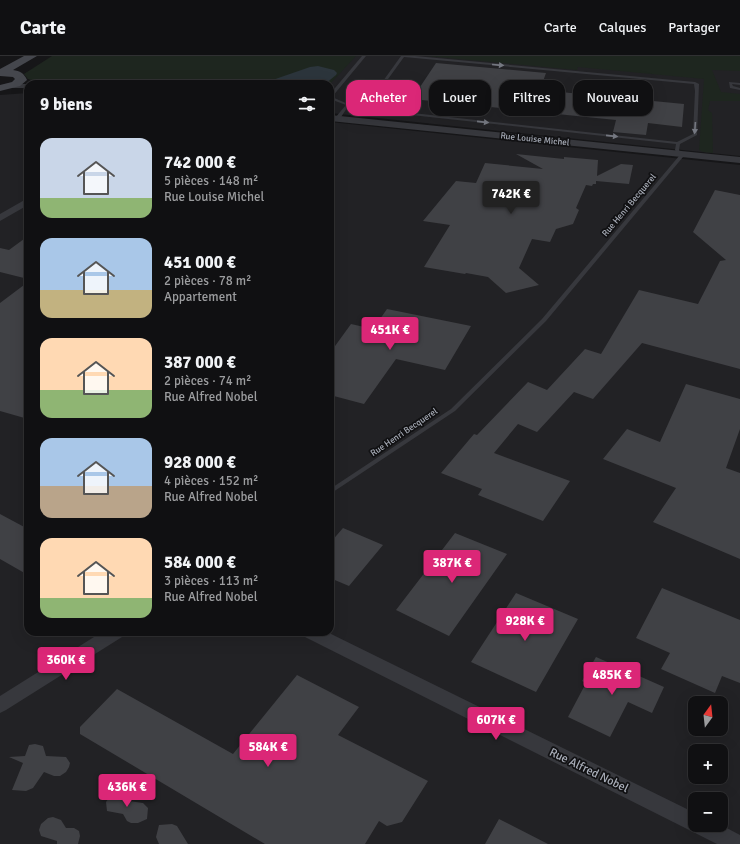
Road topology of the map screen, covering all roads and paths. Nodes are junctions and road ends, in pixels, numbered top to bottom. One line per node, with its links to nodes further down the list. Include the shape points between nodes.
1 (32, 56): 5 (main road)
2 (42, 56): 6 (main road, via 20,69)
3 (364, 56): 11 (lane)
4 (403, 56): 7 (lane); 17 (lane, one-way to 17, via 695,83 695,135)
5 (0, 73): 6 (main road)
6 (22, 80): 9 (main road)
7 (386, 80)
8 (740, 84): 10 (lane, via 730,83 731,87)
9 (5, 87)
10 (740, 89)
11 (334, 91)
12 (334, 99): 13 (lane)
13 (346, 105)
14 (346, 107): 16 (lane)
15 (421, 114): 17 (lane, one-way to 17)
16 (334, 118): 18 (street, Rue Louise Michel)
17 (678, 143): 18 (lane, Rue Henri Becquerel)
18 (678, 154): 19 (street, Rue Louise Michel); 22 (lane, Rue Henri Becquerel, via 681,156 678,160 544,320 453,410)
19 (740, 160)
20 (24, 203): 21 (street)
21 (0, 218)
22 (334, 489)
23 (110, 636): 25 (street)
24 (319, 636): 26 (street, Rue Alfred Nobel)
25 (0, 705)
26 (688, 820)
27 (714, 832): 28 (street)
28 (738, 844)

